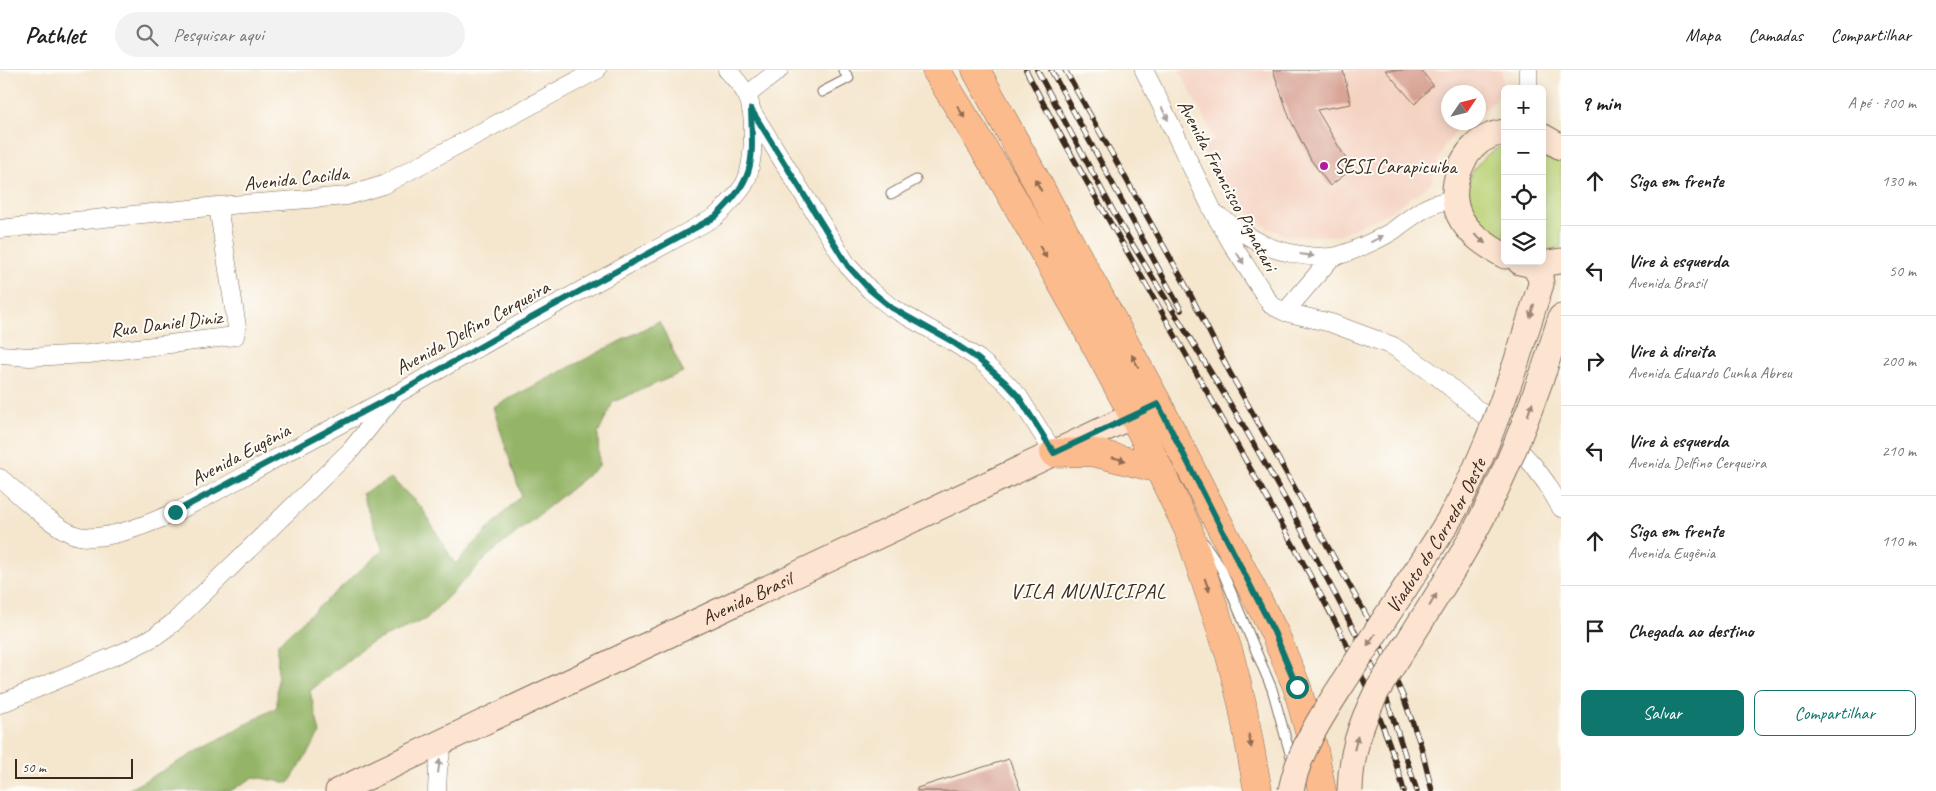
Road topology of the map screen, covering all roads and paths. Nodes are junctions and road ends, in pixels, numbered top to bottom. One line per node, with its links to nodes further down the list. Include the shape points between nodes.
1 (727, 70): 11 (street)
2 (780, 70): 11 (street)
3 (843, 70): 10 (lane, via 849,78)
4 (936, 70): 31 (main road, one-way to 31, via 1001,177)
5 (976, 70): 30 (main road, one-way to 5)
6 (1144, 70): 19 (street, Avenida Francisco Pignatari, one-way to 19)
7 (1528, 70): 9 (street)
8 (586, 73): 18 (street, Avenida Cacilda, via 371,190 347,196)
9 (1528, 85)
10 (822, 92)
11 (749, 102): 29 (street, Avenida Delfino Cerqueira, via 750,167 734,198 715,217); 32 (street, via 848,266 892,308 951,341 1005,382 1019,397)
12 (1501, 133): 17 (main road, via 1488,136 1465,158 1458,173)
13 (1546, 138): 14 (main road)
14 (1561, 147)
15 (916, 180): 16 (lane)
16 (891, 194)
17 (1454, 200): 21 (main road, one-way to 21, via 1467,227); 22 (street, one-way to 17, via 1391,232 1428,206)
18 (218, 206): 20 (street, Avenida Cacilda); 28 (street, Rua Daniel Diniz, via 237,327 235,336 88,354)
19 (1216, 214): 22 (street, one-way to 22, via 1267,246); 26 (street, Avenida Francisco Pignatari, one-way to 26, via 1271,305)
20 (0, 229)
21 (1501, 253)
22 (1332, 257): 26 (street)
23 (1561, 261): 24 (main road)
24 (1546, 262)
25 (1527, 265): 39 (main road, Viaduto do Corredor Oeste, one-way to 39, bridge, via 1540,276 1541,284 1484,449 1467,488 1439,537 1317,725 1299,764)
26 (1285, 312): 36 (street, via 1331,323 1393,346 1437,376 1499,428 1533,465)
27 (1561, 317): 43 (main road, Viaduto do Corredor Oeste, one-way to 27, bridge, via 1356,741 1367,711 1489,504 1525,421)
28 (0, 355)
29 (395, 395): 34 (street, Avenida Eugênia, via 175,512 112,535 97,538 63,530); 37 (street, Avenida Delfino Cerqueira, via 351,450 173,623 126,651)
30 (1158, 404): 31 (main road, Avenida Brasil); 39 (main road, via 1278,642 1297,687 1314,750)
31 (1133, 414): 32 (main road, Avenida Brasil); 33 (main road)
32 (1054, 453): 33 (main road, one-way to 33, via 1096,453); 38 (main road, Avenida Brasil)
33 (1159, 469): 35 (main road)
34 (0, 478)
35 (1171, 494): 39 (lane, via 1221,568 1272,690); 42 (main road, one-way to 42, via 1188,530 1230,656)
36 (1561, 508)
37 (0, 704)
38 (443, 741): 40 (main road, Avenida Brasil); 41 (street, one-way to 38)
39 (1302, 786)
40 (345, 790)
41 (437, 791)
42 (1258, 791)
43 (1350, 791)

